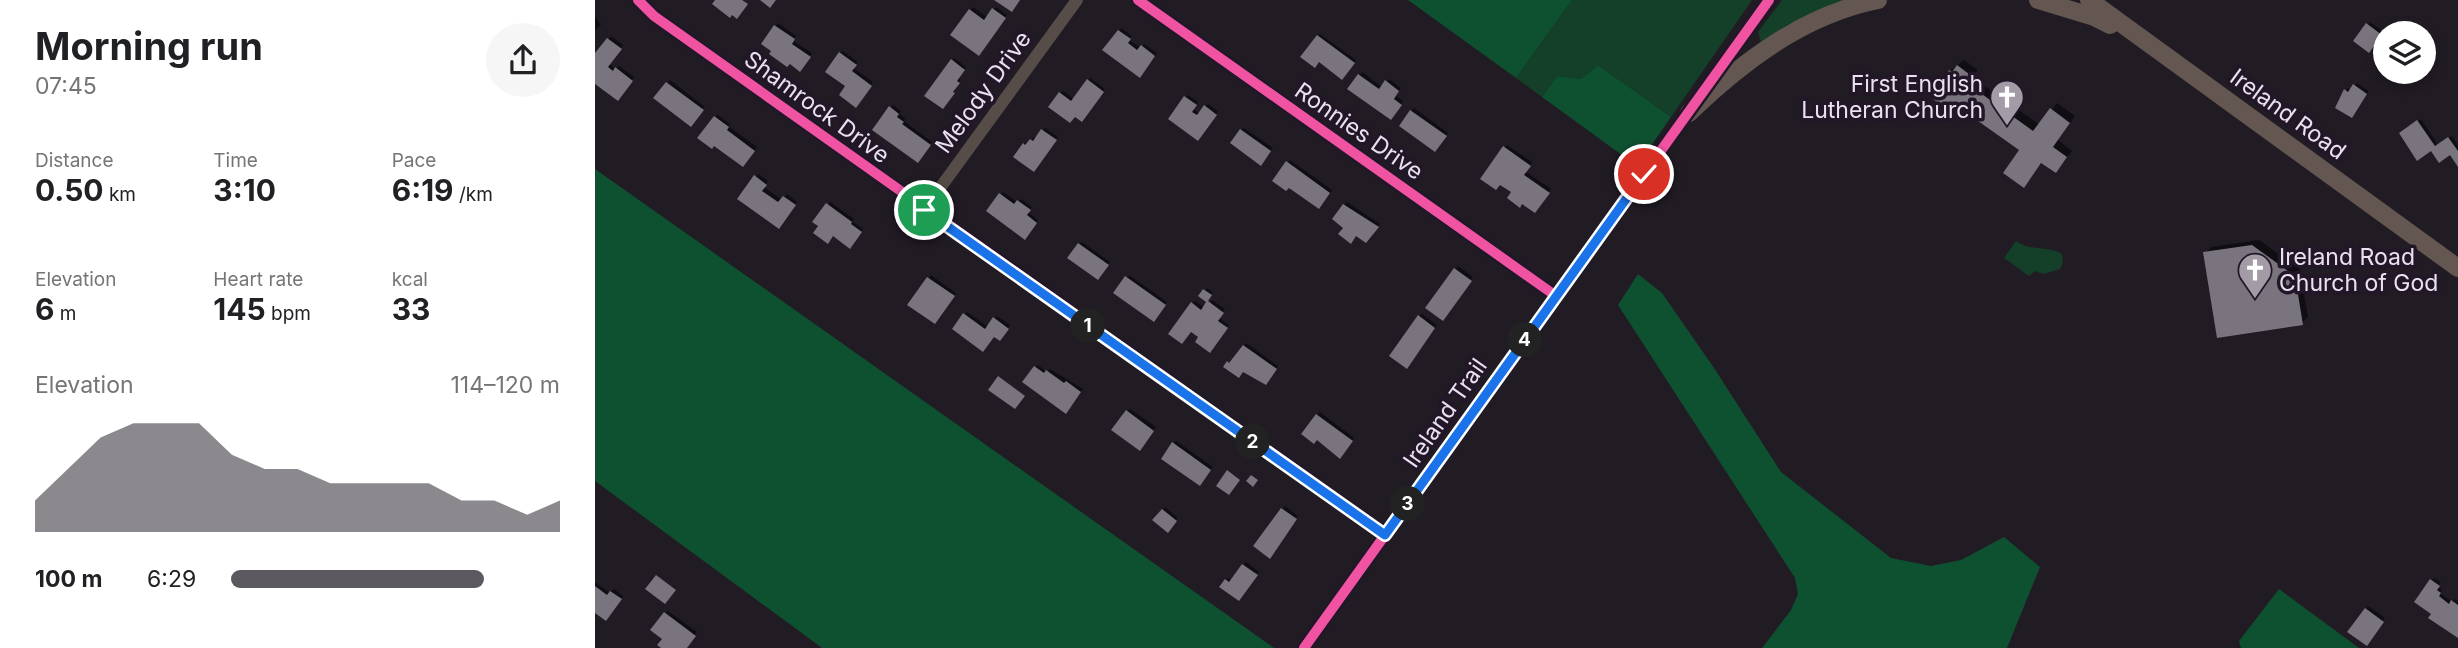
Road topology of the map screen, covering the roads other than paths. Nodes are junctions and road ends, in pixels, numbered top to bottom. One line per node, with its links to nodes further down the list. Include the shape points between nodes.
1 (638, 0): 10 (street, Shamrock Drive)
2 (1077, 0): 10 (street, Melody Drive)
3 (1138, 0): 12 (street, Ronnies Drive)
4 (1769, 0): 9 (street, Ireland Trail)
5 (1878, 0): 9 (main road, via 1780,39 1751,57)
6 (2038, 0): 8 (main road, via 2094,17)
7 (2089, 0): 8 (main road, Ireland Road)
8 (2150, 45): 11 (main road, Ireland Road)
9 (1689, 113): 12 (street, Ireland Trail)
10 (924, 210): 13 (street, Shamrock Drive)
11 (2458, 268)
12 (1556, 296): 13 (street, Ireland Trail)
13 (1385, 535): 14 (street, Ireland Trail)
14 (1304, 648)

